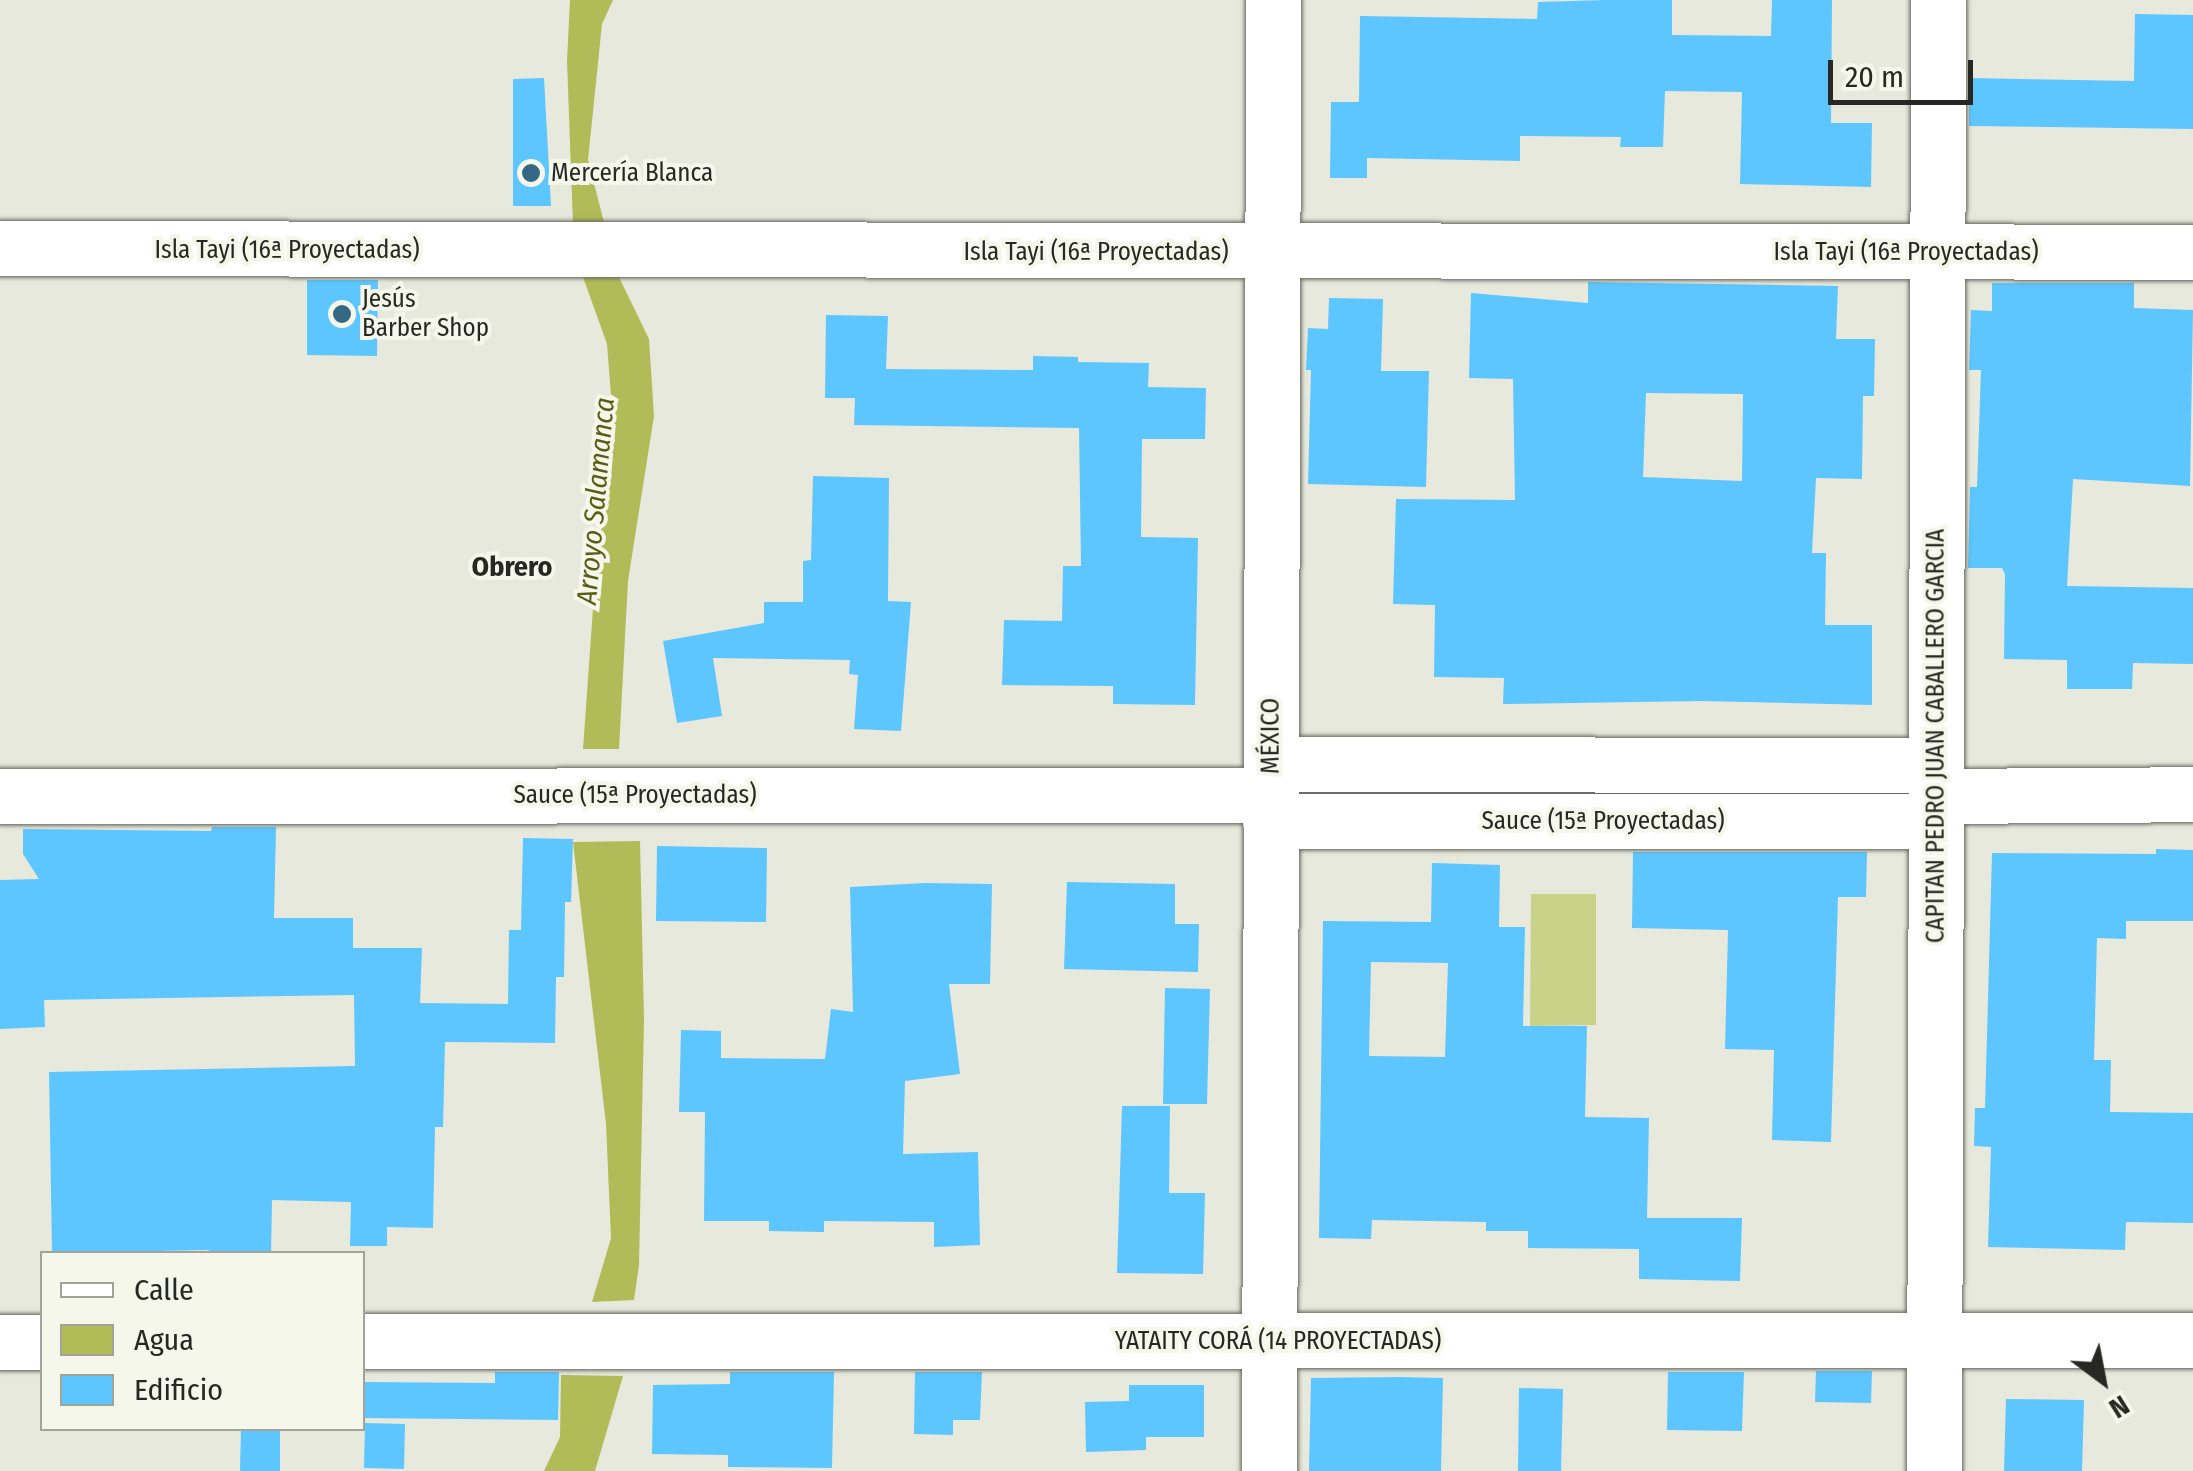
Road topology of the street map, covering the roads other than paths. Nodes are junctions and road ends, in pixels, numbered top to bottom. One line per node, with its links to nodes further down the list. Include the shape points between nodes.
1 (1273, 0): 4 (street, MÉXICO)
2 (1938, 0): 5 (street, CAPITAN PEDRO JUAN CABALLERO GARCIA)
3 (0, 248): 4 (street, Isla Tayi (16ª Proyectadas))
4 (1272, 252): 5 (street, Isla Tayi (16ª Proyectadas)); 7 (street, MÉXICO)
5 (1938, 252): 6 (street, Isla Tayi (16ª Proyectadas)); 8 (street, CAPITAN PEDRO JUAN CABALLERO GARCIA)
6 (2193, 252)
7 (1270, 793): 8 (street, Sauce (15ª Proyectadas)); 10 (street, Sauce (15ª Proyectadas)); 16 (street, MÉXICO)
8 (1936, 794): 9 (street, Sauce (15ª Proyectadas)); 11 (street, CAPITAN PEDRO JUAN CABALLERO GARCIA)
9 (2193, 794)
10 (0, 796)
11 (1934, 1340): 12 (street, YATAITY CORÁ (14 PROYECTADAS)); 16 (street, YATAITY CORÁ (14 PROYECTADAS)); 18 (street, CAPITAN PEDRO JUAN CABALLERO GARCIA)
12 (2193, 1340)
13 (365, 1341): 16 (street, YATAITY CORÁ (14 PROYECTADAS))
14 (0, 1342): 15 (street)
15 (40, 1342)
16 (1269, 1342): 17 (street, MÉXICO)
17 (1269, 1471)
18 (1934, 1471)

